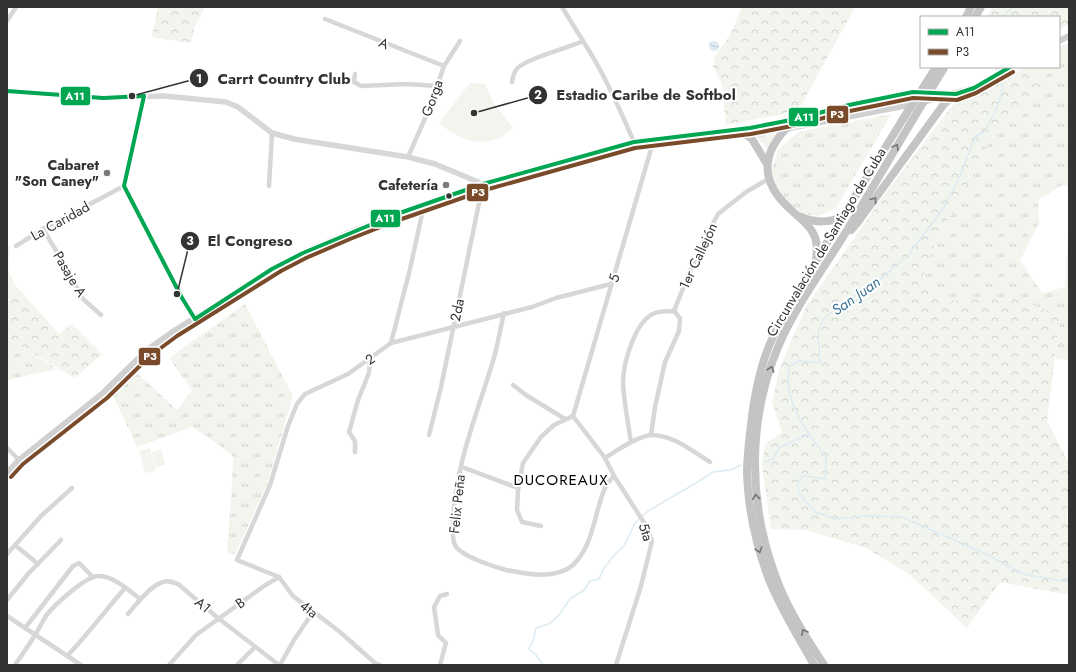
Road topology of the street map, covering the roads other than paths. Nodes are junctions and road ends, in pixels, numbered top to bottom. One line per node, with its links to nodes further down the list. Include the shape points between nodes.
1 (16, 7): 8 (street)
2 (562, 7): 12 (street)
3 (972, 7): 5 (highway)
4 (981, 7): 6 (highway)
5 (967, 16)
6 (976, 16)
7 (325, 19): 13 (street, A)
8 (7, 21)
9 (1069, 36): 10 (main road)
10 (1060, 40)
11 (460, 41): 13 (street, Gorga)
12 (583, 41): 18 (street, via 520,65); 29 (street, via 613,95)
13 (444, 66): 19 (street, Gorga)
14 (935, 68): 38 (highway, Circunvalación de Santiago de Cuba, bridge)
15 (944, 68): 36 (highway, Circunvalación de Santiago de Cuba, one-way to 15, bridge)
16 (1008, 68): 21 (main road, via 974,88)
17 (355, 74): 19 (street, via 354,82 361,86)
18 (512, 82)
19 (437, 86): 30 (street, Gorga)
20 (7, 91): 22 (street, via 103,98)
21 (956, 94): 23 (main road, via 913,92); 25 (main road); 43 (highway, one-way to 21, via 858,222 944,104)
22 (144, 96): 27 (street, via 226,102 238,107); 34 (street)
23 (796, 119): 24 (main road); 25 (highway)
24 (750, 128): 25 (main road); 26 (main road)
25 (788, 128): 31 (highway, via 772,149)
26 (739, 130): 28 (main road); 31 (highway, via 752,139)
27 (272, 133): 30 (street, via 294,139); 35 (street)
28 (654, 139): 29 (main road); 46 (street, 5)
29 (634, 142): 33 (main road)
30 (408, 157): 33 (street, via 435,164)
31 (767, 164): 32 (highway)
32 (768, 179): 39 (highway, via 780,198); 47 (street, 1er Callejón, via 718,214)
33 (483, 184): 37 (main road); 51 (street, 2da)
34 (124, 186): 42 (street, La Caridad); 50 (street)
35 (269, 186)
36 (863, 202): 40 (highway); 43 (highway, Circunvalación de Santiago de Cuba)
37 (424, 205): 50 (main road, via 352,231 296,256); 52 (street)
38 (849, 207): 40 (highway, Circunvalación de Santiago de Cuba); 41 (highway)
39 (799, 216): 41 (highway, via 810,220); 45 (highway, via 810,227 815,237)
40 (843, 218): 41 (highway); 45 (highway, Circunvalación de Santiago de Cuba)
41 (830, 221)
42 (43, 229): 44 (street, La Caridad); 49 (street, Pasaje A, via 83,299)
43 (840, 240): 98 (highway, Circunvalación de Santiago de Cuba, one-way to 43, via 787,602 774,573 759,518 755,454 763,392 778,347)
44 (16, 246)
45 (816, 261): 97 (highway, Circunvalación de Santiago de Cuba, one-way to 97, via 773,338 762,369 753,404 747,473 757,544 768,578 781,608)
46 (611, 284): 48 (street, 2); 55 (street, 5)
47 (674, 311): 58 (street, via 680,318 679,331 665,362); 59 (street, via 655,313 648,317 632,343 623,383)
48 (504, 314): 51 (street, 2); 65 (street, Felix Peña)
49 (100, 315)
50 (195, 319): 63 (main road, via 146,351 103,393)
51 (453, 327): 52 (street, 2); 57 (street, 2da)
52 (391, 343): 53 (street, 2)
53 (370, 360): 61 (street, via 349,432 355,441); 76 (street, 2, via 348,374 305,394 297,404 270,485 237,560)
54 (513, 385): 56 (street)
55 (573, 416): 56 (street); 62 (street, 5ta)
56 (565, 419): 69 (street, via 541,437 530,452 523,463)
57 (429, 435)
58 (651, 435): 59 (street); 64 (street, via 671,438)
59 (632, 442): 62 (street)
60 (7, 448): 63 (street)
61 (355, 452)
62 (605, 458): 67 (street, 5ta)
63 (19, 460): 66 (main road)
64 (710, 462)
65 (462, 467): 67 (street, Felix Peña, via 453,515 452,537 455,547 472,558 498,568 526,574 548,574 566,570 573,565 585,549 605,486); 69 (street)
66 (7, 473)
67 (614, 476): 96 (street, 5ta, via 645,524 652,541)
68 (72, 488): 72 (street, via 41,516)
69 (518, 488): 70 (street, via 517,510 522,522)
70 (541, 526)
71 (61, 540): 74 (street)
72 (15, 545): 73 (street); 74 (street)
73 (7, 554)
74 (38, 564): 80 (street)
75 (93, 577): 77 (street, via 109,578); 85 (street, via 79,563 73,566); 86 (street, via 79,585 47,615)
76 (279, 577): 81 (street, 4ta, via 293,596); 84 (street, B)
77 (125, 588): 79 (street); 88 (street)
78 (447, 594): 95 (street, via 440,596 434,607 438,635 446,643)
79 (140, 599): 82 (street, A1); 84 (street, A1, via 162,582 172,581)
80 (7, 600)
81 (313, 612): 93 (street); 94 (street, 4ta)
82 (128, 614)
83 (7, 616): 85 (street)
84 (218, 618): 87 (street, A1); 91 (street, B, via 196,635)
85 (25, 628): 86 (street)
86 (35, 635): 88 (street); 89 (street)
87 (255, 647): 92 (street); 93 (street, A1)
88 (68, 656): 90 (street)
89 (15, 665)
90 (81, 665)
91 (169, 665)
92 (237, 665)
93 (280, 665)
94 (380, 665)
95 (440, 665)
96 (616, 665)
97 (814, 665)
98 (824, 665)

